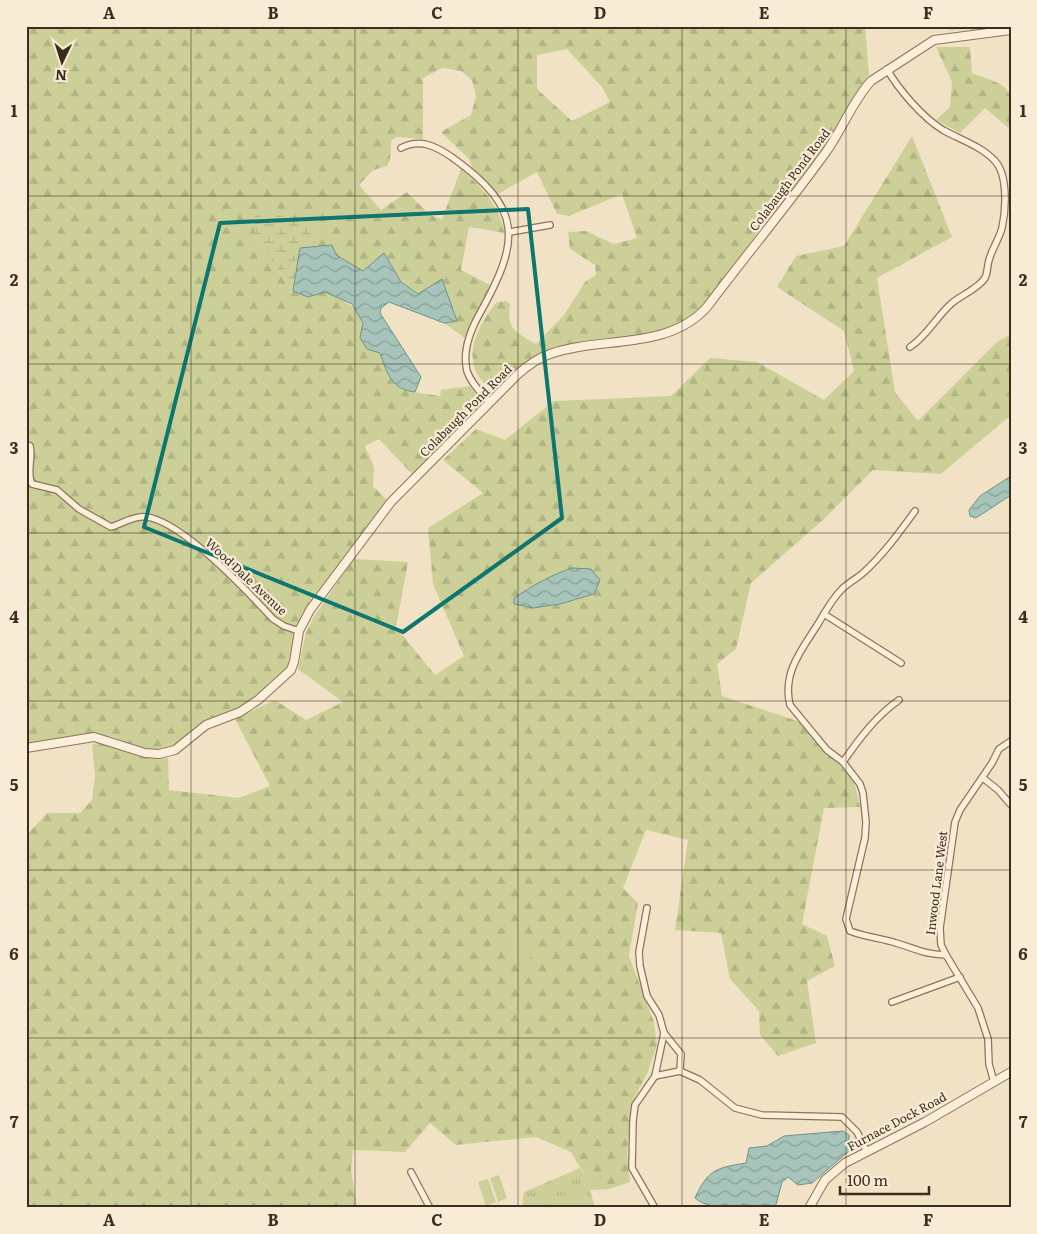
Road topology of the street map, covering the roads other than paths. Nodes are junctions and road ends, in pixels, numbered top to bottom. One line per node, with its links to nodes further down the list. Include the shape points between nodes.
1 (1011, 30): 2 (street, Colabaugh Pond Road, via 934,40)
2 (887, 69): 6 (street, via 904,93 936,125 986,153 997,164 1002,176 1002,229 985,277 950,304); 7 (street, Colabaugh Pond Road, via 863,90 845,125 824,155 700,316 684,326 646,337 548,354 527,366)
3 (400, 148): 5 (street, via 418,143 433,146 452,158 492,192 503,209)
4 (550, 225): 5 (street)
5 (510, 232): 7 (street, via 505,262 474,323 466,354 467,371 475,387)
6 (910, 348)
7 (489, 402): 11 (street, Colabaugh Pond Road, via 391,502 310,610)
8 (26, 444): 11 (street, Wood Dale Avenue, via 33,456 32,484 57,490 80,509 111,527 141,517 160,521 200,548 273,619)
9 (915, 511): 10 (street, via 896,539 842,589)
10 (824, 614): 12 (street); 16 (street, via 794,661 787,687 788,697 790,704 827,750)
11 (299, 631): 15 (street, Colabaugh Pond Road, via 294,662 286,677 240,712 206,726 175,750 152,754 94,736)
12 (900, 663)
13 (899, 700): 16 (street, via 857,742)
14 (1011, 741): 17 (street, Inwood Lane West, via 999,749)
15 (26, 748)
16 (843, 762): 20 (street, via 860,784 866,822 846,919 850,931 895,942 920,953)
17 (982, 778): 18 (street); 20 (street, Inwood Lane West, via 960,810 952,834 940,928 941,945)
18 (1011, 804)
19 (646, 908): 23 (street, via 640,966 647,996 659,1015)
20 (946, 956): 21 (street)
21 (960, 977): 22 (street); 27 (street, via 978,1008 988,1039)
22 (892, 1002)
23 (664, 1033): 24 (street, via 682,1054); 26 (street)
24 (680, 1071): 26 (street); 28 (street, via 700,1080 735,1108 762,1116 842,1117 857,1132)
25 (1011, 1072): 27 (street, Furnace Dock Road)
26 (655, 1076): 31 (street, via 642,1093 634,1112 632,1168)
27 (994, 1082): 28 (street, Furnace Dock Road)
28 (867, 1152): 32 (street, Furnace Dock Road, via 829,1176)
29 (412, 1172): 30 (street)
30 (430, 1208)
31 (655, 1208)
32 (808, 1208)

